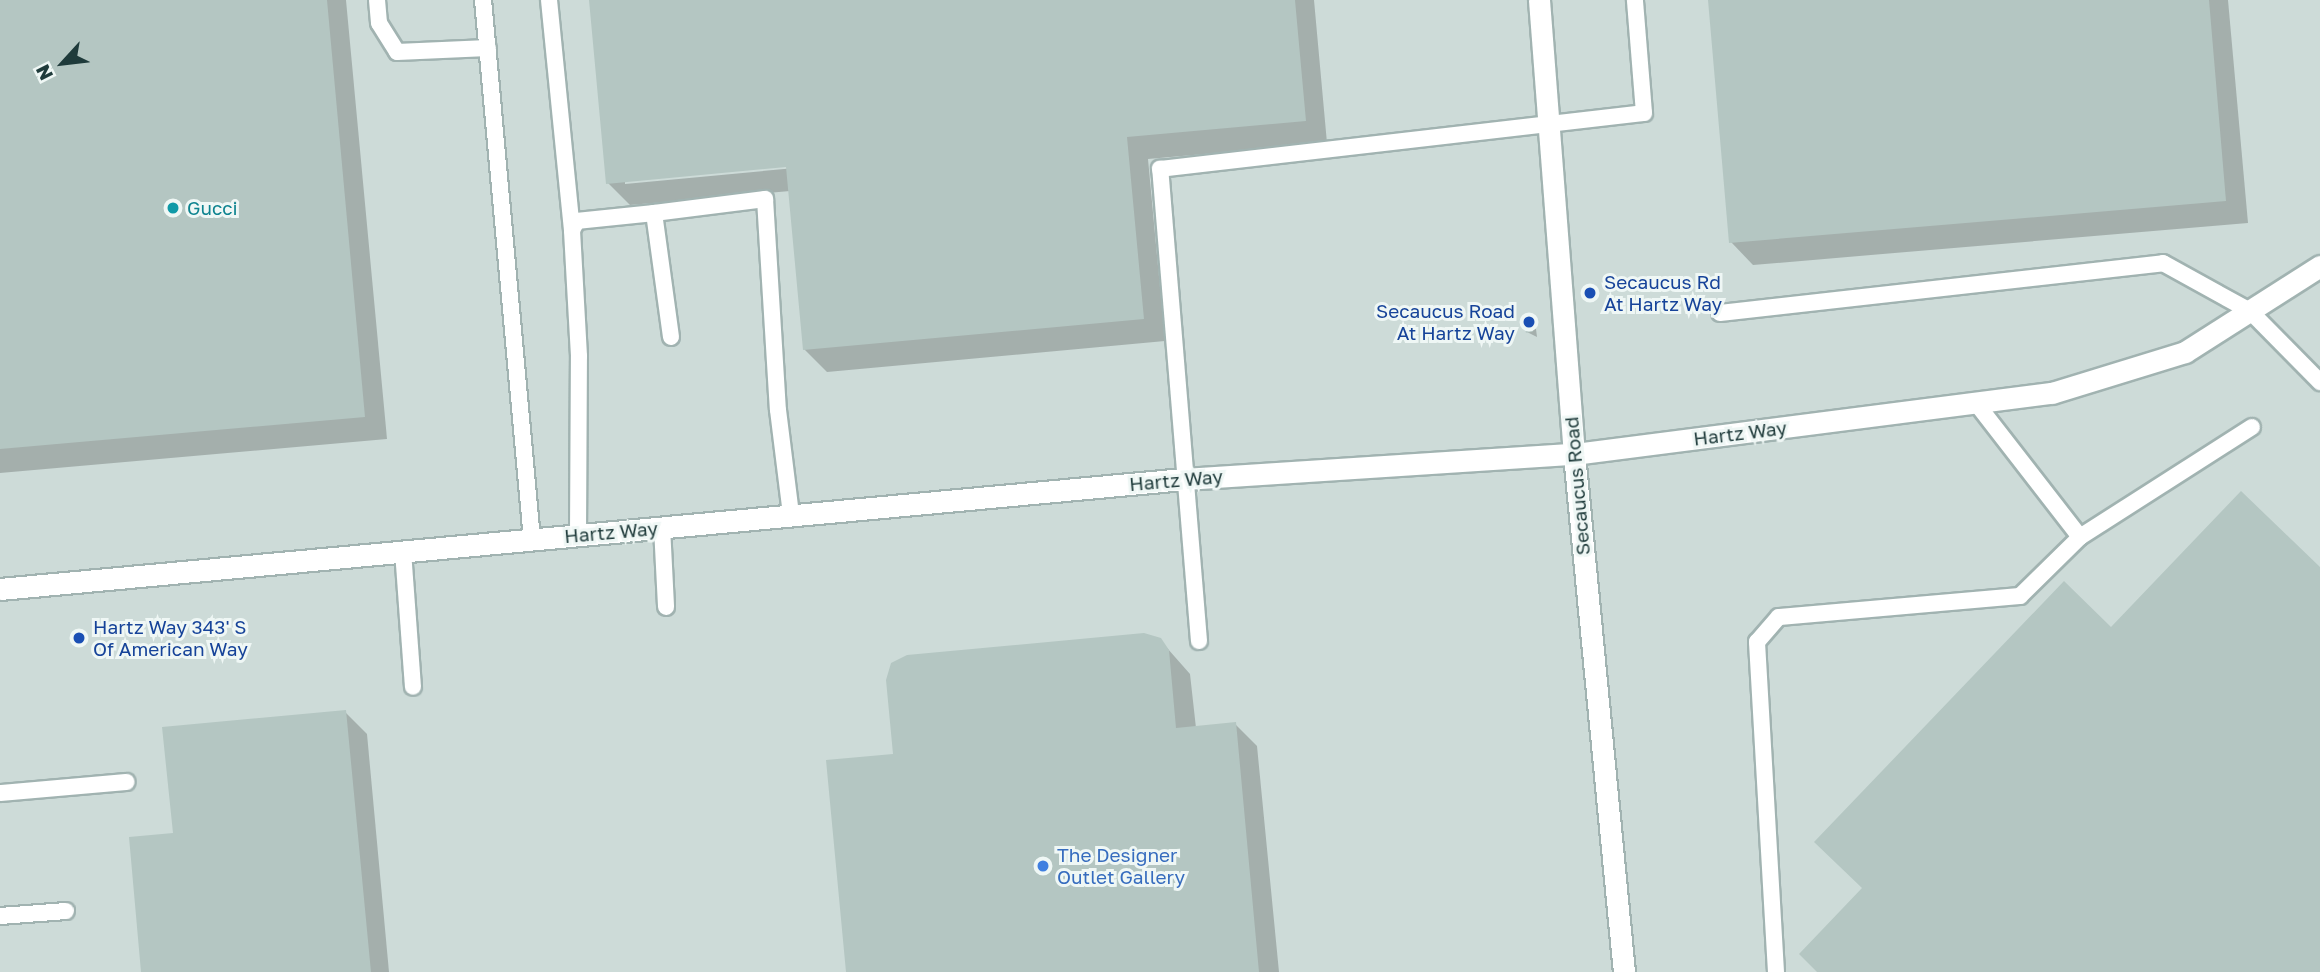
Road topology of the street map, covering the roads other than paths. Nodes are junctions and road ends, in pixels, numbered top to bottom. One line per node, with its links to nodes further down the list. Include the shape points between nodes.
1 (377, 0): 6 (lane, via 379,23 397,52)
2 (483, 0): 6 (lane)
3 (549, 0): 9 (lane)
4 (1539, 0): 7 (street, Secaucus Road)
5 (1635, 0): 7 (lane, via 1644,113)
6 (488, 48): 23 (lane)
7 (1548, 126): 17 (street, Secaucus Road); 18 (lane, via 1160,169)
8 (654, 213): 9 (lane, via 578,221); 13 (lane); 19 (lane, via 765,199 778,410)
9 (572, 230): 21 (lane, via 579,356)
10 (2318, 271): 11 (street, Hartz Way)
11 (2250, 311): 12 (lane, via 2163,263); 14 (lane); 15 (street, Hartz Way, via 2185,352 2052,393)
12 (1720, 313)
13 (671, 337)
14 (2320, 382)
15 (1976, 403): 17 (street, Hartz Way); 22 (lane)
16 (2252, 426): 22 (lane)
17 (1574, 454): 18 (street, Hartz Way); 33 (street, Secaucus Road)
18 (1183, 479): 19 (street, Hartz Way); 27 (lane)
19 (791, 515): 20 (street, Hartz Way)
20 (662, 527): 21 (street, Hartz Way); 26 (lane)
21 (578, 536): 23 (street, Hartz Way)
22 (2080, 537): 34 (lane, via 2020,596 1779,617 1757,642)
23 (532, 539): 24 (street, Hartz Way)
24 (403, 551): 25 (street, Hartz Way); 28 (lane)
25 (0, 589)
26 (666, 607)
27 (1199, 641)
28 (413, 687)
29 (127, 782): 30 (lane)
30 (0, 793)
31 (66, 911): 32 (lane)
32 (0, 916)
33 (1625, 972)
34 (1776, 972)

